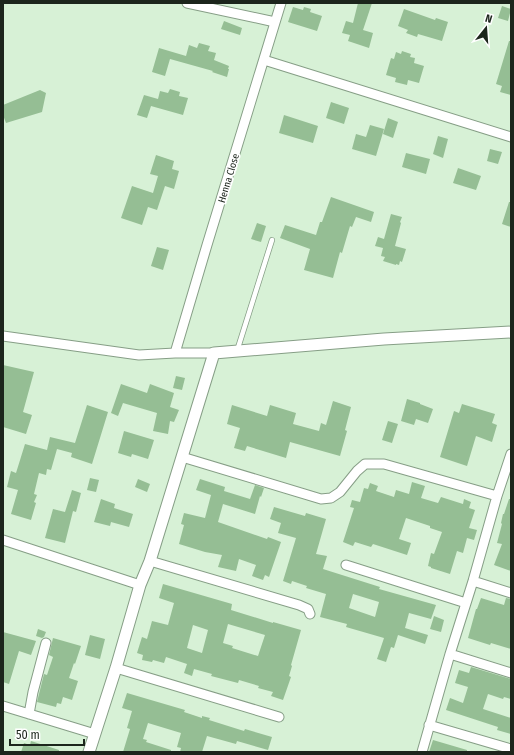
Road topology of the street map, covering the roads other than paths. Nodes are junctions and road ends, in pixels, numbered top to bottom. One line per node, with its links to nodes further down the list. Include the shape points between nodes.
1 (188, 3): 3 (street)
2 (281, 3): 3 (street, Henna Close)
3 (275, 22): 4 (street, Henna Close)
4 (264, 60): 5 (street); 10 (street, Henna Close)
5 (511, 136)
6 (272, 240): 9 (lane)
7 (511, 332): 9 (street)
8 (3, 336): 10 (street, via 139,355)
9 (236, 351): 11 (street)
10 (175, 353): 11 (street)
11 (214, 353): 13 (street)
12 (511, 454): 14 (street)
13 (182, 457): 15 (street, via 321,499 331,498 340,492 365,464 384,464); 17 (street)
14 (508, 472): 15 (street)
15 (498, 496): 19 (street)
16 (3, 540): 20 (street)
17 (150, 561): 20 (street); 23 (street, via 299,605 308,609)
18 (346, 565): 22 (street)
19 (473, 581): 21 (street); 22 (street)
20 (140, 585): 26 (street)
21 (511, 593)
22 (466, 603): 25 (street)
23 (310, 614)
24 (46, 643): 29 (street)
25 (450, 654): 27 (street); 31 (street)
26 (116, 668): 30 (street); 32 (street)
27 (511, 674)
28 (3, 706): 29 (street)
29 (29, 714): 32 (street)
30 (279, 717)
31 (429, 725): 33 (street); 35 (street)
32 (95, 734): 34 (street)
33 (511, 749)
34 (89, 752)
35 (422, 752)

